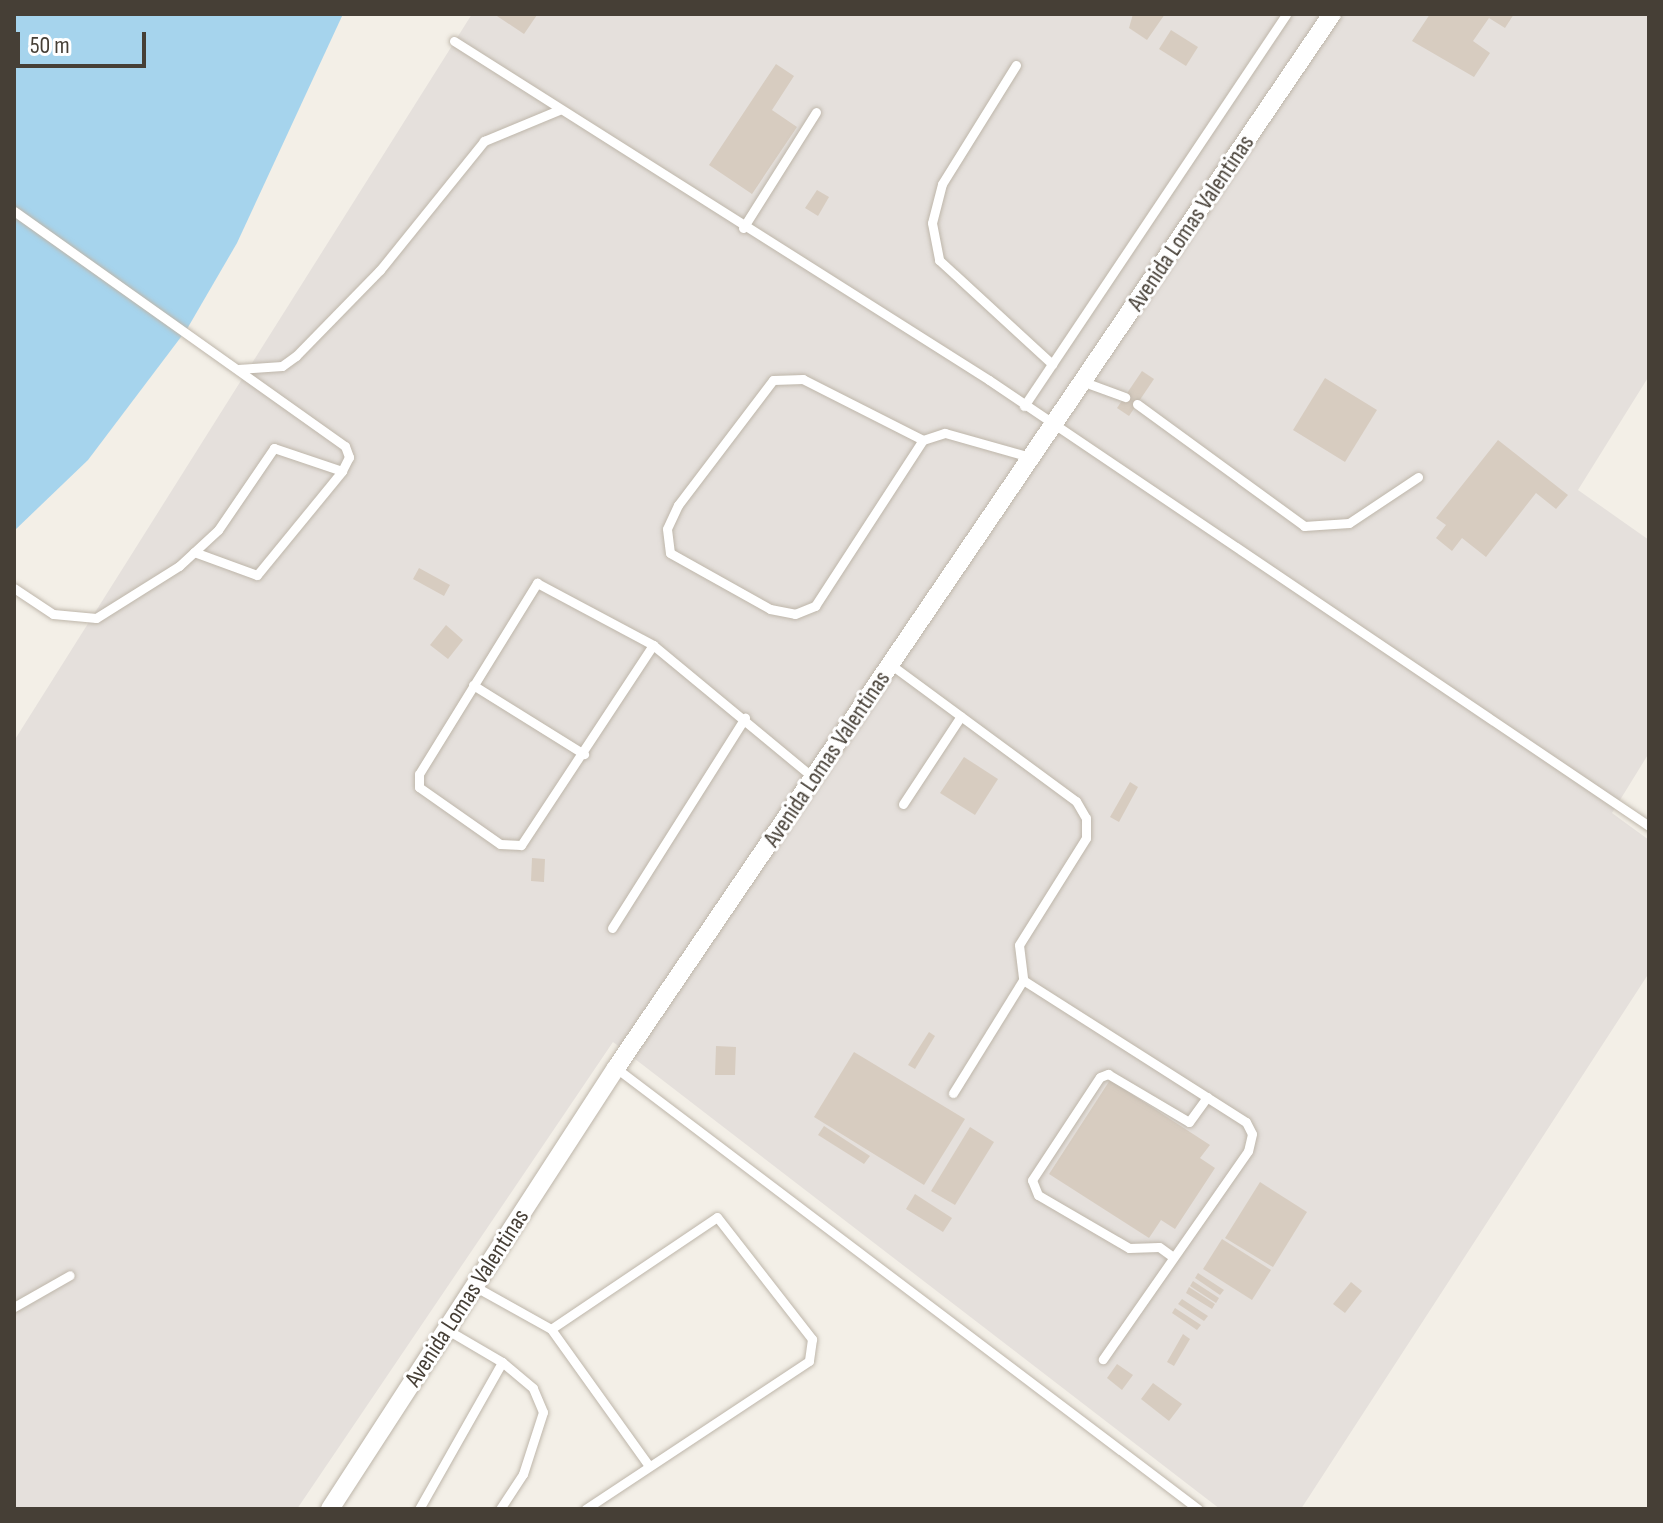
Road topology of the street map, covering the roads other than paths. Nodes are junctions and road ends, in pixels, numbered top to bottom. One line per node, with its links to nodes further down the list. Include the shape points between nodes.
1 (1286, 14): 9 (lane)
2 (1332, 14): 11 (street, Avenida Lomas Valentinas)
3 (454, 41): 5 (lane)
4 (1016, 65): 9 (lane, via 942,184 932,223 939,260)
5 (559, 110): 8 (lane); 10 (lane, via 484,141 380,270 296,356 282,366)
6 (816, 112): 8 (lane)
7 (14, 211): 10 (lane)
8 (743, 228): 14 (lane)
9 (1052, 364): 14 (lane)
10 (238, 369): 18 (lane, via 345,446)
11 (1084, 382): 12 (lane); 15 (street, Avenida Lomas Valentinas)
12 (1125, 397)
13 (1137, 404): 19 (lane, via 1304,526 1349,523)
14 (1024, 406): 15 (lane)
15 (1054, 428): 17 (street, Avenida Lomas Valentinas); 30 (lane)
16 (923, 440): 16 (lane, via 815,606 795,614 770,609 670,553 667,529 678,505 773,380 803,379); 17 (lane, via 945,433)
17 (1030, 457): 23 (street, Avenida Lomas Valentinas)
18 (342, 471): 20 (lane, via 257,575); 20 (lane, via 274,448 218,530)
19 (1418, 477)
20 (194, 552): 21 (lane, via 96,618 53,614)
21 (14, 588)
22 (653, 645): 24 (lane, via 537,583); 26 (lane); 27 (lane)
23 (890, 664): 25 (lane); 28 (street, Avenida Lomas Valentinas)
24 (473, 685): 27 (lane); 27 (lane, via 418,783 500,844 521,845 535,833)
25 (961, 716): 29 (lane); 32 (lane, via 1076,801 1086,818 1086,838 1019,945)
26 (745, 718): 28 (lane); 31 (lane)
27 (584, 754)
28 (815, 779): 33 (street, Avenida Lomas Valentinas)
29 (903, 804)
30 (1649, 826)
31 (612, 928)
32 (1023, 980): 34 (lane); 35 (lane)
33 (616, 1068): 38 (street, Avenida Lomas Valentinas); 49 (lane)
34 (953, 1093)
35 (1207, 1097): 36 (lane, via 1252,1134 1248,1151); 36 (lane, via 1189,1122 1108,1074 1100,1077 1032,1180 1038,1195 1129,1248 1159,1247)
36 (1173, 1257): 42 (lane)
37 (70, 1275): 39 (lane)
38 (474, 1286): 40 (street, Avenida Lomas Valentinas); 41 (lane)
39 (14, 1307)
40 (446, 1329): 43 (lane); 45 (street, Avenida Lomas Valentinas)
41 (551, 1329): 44 (lane); 44 (lane, via 717,1217 812,1339 809,1361)
42 (1103, 1359)
43 (502, 1362): 46 (lane); 47 (lane, via 533,1388 543,1412 523,1474)
44 (649, 1466): 48 (lane)
45 (330, 1509)
46 (419, 1509)
47 (500, 1509)
48 (585, 1509)
49 (1198, 1509)

